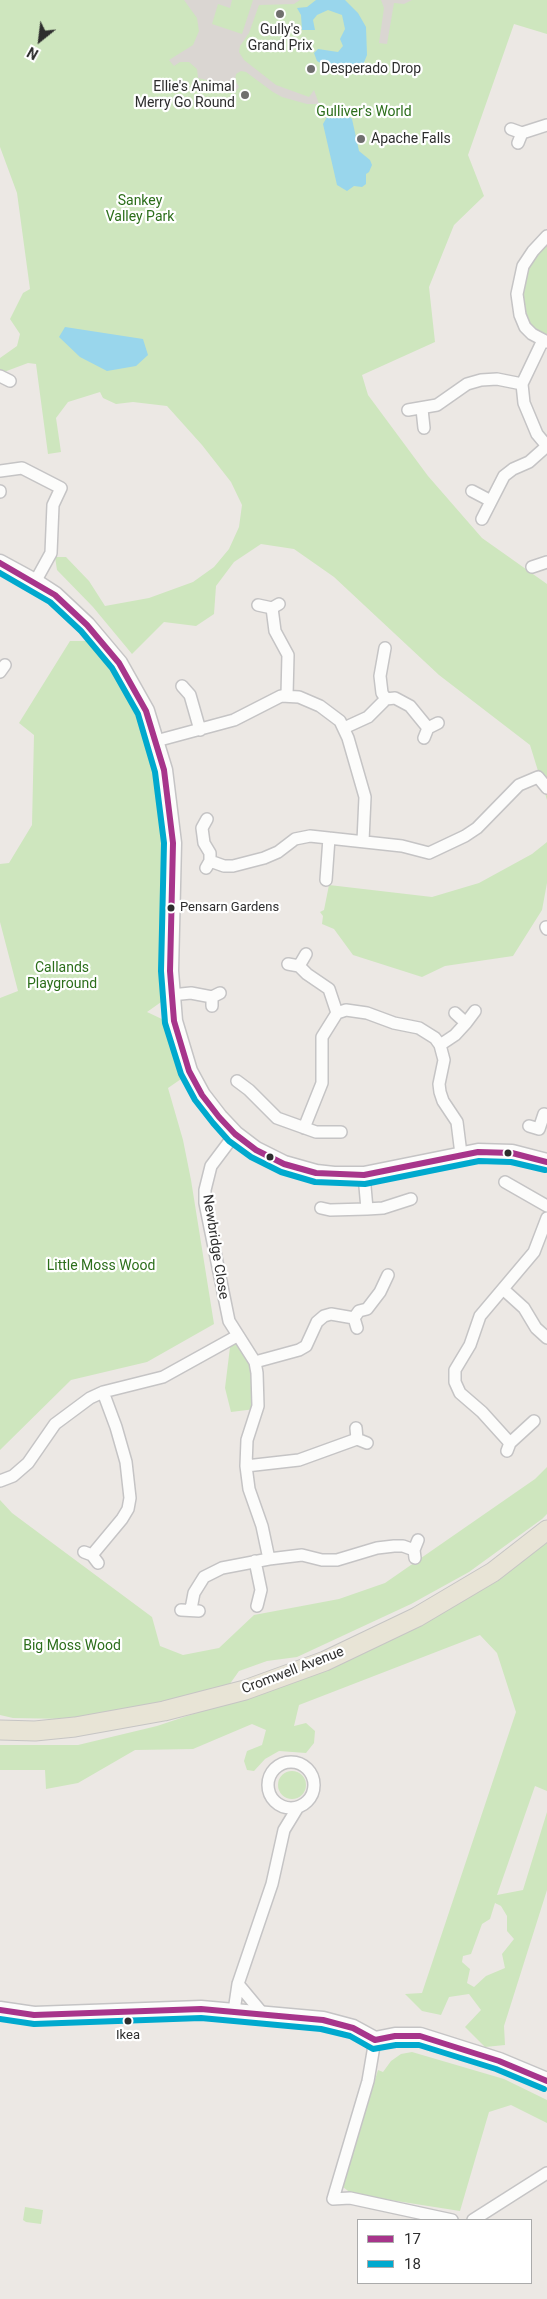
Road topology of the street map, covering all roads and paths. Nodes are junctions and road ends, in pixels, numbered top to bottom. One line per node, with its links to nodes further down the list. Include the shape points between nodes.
1 (547, 125): 2 (street)
2 (517, 135)
3 (547, 236): 4 (street, via 523,266 517,294 525,327)
4 (545, 341): 5 (street)
5 (522, 384): 6 (street, via 497,379 481,380 468,384 437,405); 9 (street, via 524,403 537,434)
6 (422, 409): 7 (street); 8 (street)
7 (408, 410)
8 (424, 428)
9 (547, 446): 12 (street, via 529,462 508,472)
10 (0, 471): 17 (street, via 22,468 64,484 53,505 50,553)
11 (472, 491): 12 (street)
12 (491, 501): 13 (street)
13 (482, 519)
14 (547, 562): 16 (street)
15 (0, 563): 17 (street)
16 (532, 567)
17 (36, 582): 26 (street, via 102,640 132,683)
18 (258, 605): 21 (street, via 276,606 277,635 288,655)
19 (385, 648): 22 (street, via 380,676)
20 (182, 686): 25 (street, via 190,695)
21 (287, 695): 23 (street, via 328,710); 25 (street, via 243,716)
22 (386, 699): 23 (street, via 368,717); 24 (street, via 406,702)
23 (344, 728): 30 (street, via 365,797)
24 (430, 729)
25 (200, 730): 26 (street)
26 (156, 742): 33 (street, via 164,770 173,842)
27 (547, 788): 30 (street, via 538,777 519,784 477,828 437,852 422,853 402,846)
28 (207, 819): 29 (street, via 202,828 204,844 210,853 208,864 233,866 272,856 302,836)
29 (329, 838): 30 (street); 31 (street)
30 (363, 841)
31 (326, 880)
32 (306, 954): 36 (street, via 294,965 329,989)
33 (171, 995): 34 (street, via 191,993); 45 (street, via 179,1044 189,1071 210,1107)
34 (214, 998)
35 (475, 1011): 38 (street)
36 (337, 1013): 39 (street, via 346,1010 367,1012 420,1028); 42 (street, via 322,1037 322,1083)
37 (455, 1013): 38 (street)
38 (466, 1023): 39 (street, via 455,1036)
39 (440, 1045): 46 (street, via 444,1060 440,1092 457,1122)
40 (237, 1081): 42 (street, via 277,1118)
41 (544, 1114): 43 (street)
42 (304, 1128): 44 (street, via 316,1132)
43 (538, 1129)
44 (341, 1132)
45 (235, 1134): 48 (street, via 256,1150 284,1164 325,1174); 57 (street, Newbridge Close, via 211,1166 205,1203 224,1304)
46 (462, 1154): 47 (street, via 495,1151); 48 (street)
47 (547, 1162)
48 (364, 1175): 53 (street)
49 (505, 1182): 51 (street)
50 (411, 1199): 53 (street, via 383,1208)
51 (547, 1206)
52 (321, 1208): 53 (street)
53 (367, 1209)
54 (547, 1220): 56 (street, via 534,1252)
55 (388, 1275): 59 (street, via 367,1309 359,1311 356,1323 331,1314 324,1316 317,1322 306,1346)
56 (503, 1289): 58 (street, via 524,1308 536,1328); 61 (street, via 480,1316 454,1376 460,1393 482,1412 508,1447)
57 (237, 1336): 59 (street, Newbridge Close); 60 (street, via 163,1378)
58 (547, 1338)
59 (255, 1362): 63 (street, Newbridge Close, via 259,1396 247,1440)
60 (103, 1392): 64 (street, via 55,1424 28,1463 13,1476); 67 (street, via 126,1462 130,1498 122,1519)
61 (536, 1420)
62 (360, 1437): 63 (street, via 299,1460)
63 (246, 1466): 68 (street, Newbridge Close, via 249,1489)
64 (0, 1480)
65 (547, 1530): 72 (main road, Cromwell Avenue, via 492,1572 417,1617 325,1662 245,1690 164,1711 75,1727 35,1731)
66 (416, 1549): 68 (street, via 403,1546 377,1548 337,1560 302,1555)
67 (91, 1557)
68 (269, 1558): 69 (street)
69 (256, 1561): 70 (street, via 261,1590); 71 (street, via 222,1568 204,1577 194,1593)
70 (257, 1606)
71 (190, 1610)
72 (3, 1728)
73 (279, 1805): 74 (street); 74 (street, via 268,1788 271,1774 281,1764 296,1763 309,1770 314,1785 310,1799); 75 (street)
74 (298, 1807): 75 (street)
75 (284, 1830): 76 (street, via 272,1884)
76 (238, 1984): 78 (street); 79 (street)
77 (0, 2010): 78 (street, via 34,2015 160,2009)
78 (234, 2011): 79 (street)
79 (263, 2014): 80 (street, via 323,2020 352,2028)
80 (375, 2040): 81 (street, via 420,2036 499,2061); 83 (street, via 368,2082 333,2199 350,2198)
81 (547, 2081)
82 (547, 2173): 84 (street)
83 (447, 2219)
84 (475, 2219)

